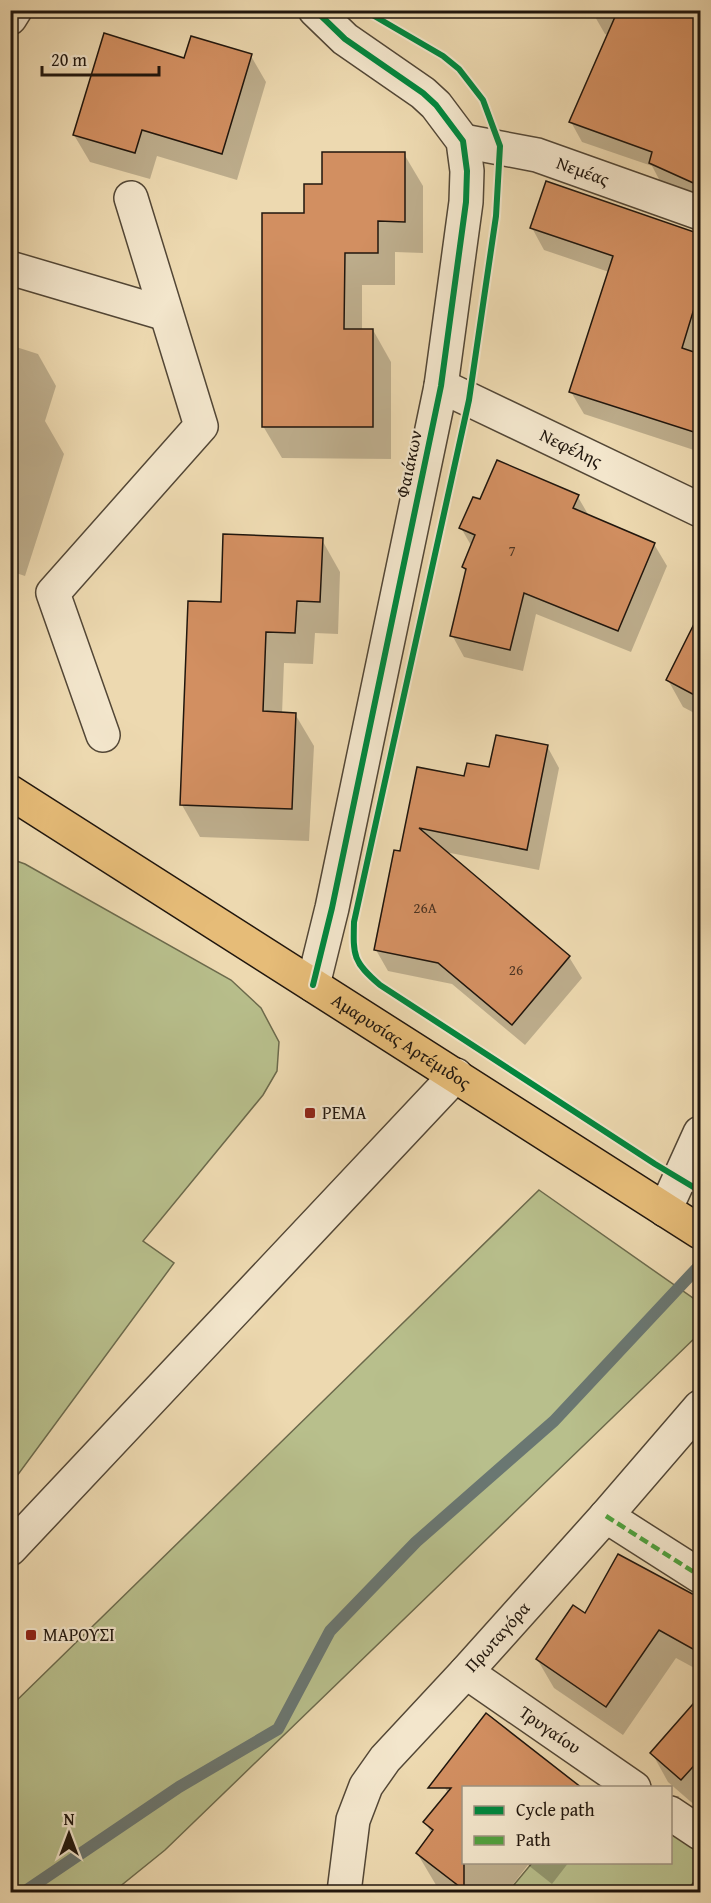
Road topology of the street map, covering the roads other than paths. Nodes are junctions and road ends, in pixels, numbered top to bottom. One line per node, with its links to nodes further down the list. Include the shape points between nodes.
1 (15, 10): 3 (street)
2 (315, 10): 4 (street, Φαιάκων, via 345,39 423,93)
3 (10, 18)
4 (463, 141): 6 (street, Νεμέας, via 537,155); 9 (street, Φαιάκων, via 466,202)
5 (131, 198): 8 (street)
6 (700, 213)
7 (10, 268): 8 (street)
8 (166, 314): 11 (street, via 201,426 53,593)
9 (441, 386): 10 (street, Νεφέλης); 13 (street, Φαιάκων)
10 (700, 510)
11 (103, 735)
12 (10, 792): 13 (main road, Αμαρυσίας Αρτέμιδος)
13 (313, 984): 14 (main road, Αμαρυσίας Αρτέμιδος)
14 (456, 1075): 16 (main road, Αμαρυσίας Αρτέμιδος); 20 (street)
15 (700, 1133): 16 (street)
16 (665, 1210): 17 (main road, Αμαρυσίας Αρτέμιδος)
17 (697, 1230)
18 (700, 1407): 19 (street, Πρωταγόρα)
19 (606, 1516): 21 (street); 22 (street, Πρωταγόρα)
20 (10, 1549)
21 (700, 1576)
22 (466, 1672): 23 (street, Τρυγαίου); 26 (street, Πρωταγόρα, via 385,1759 366,1786 353,1820)
23 (631, 1786)
24 (672, 1814): 25 (street)
25 (700, 1833)
26 (344, 1893)

